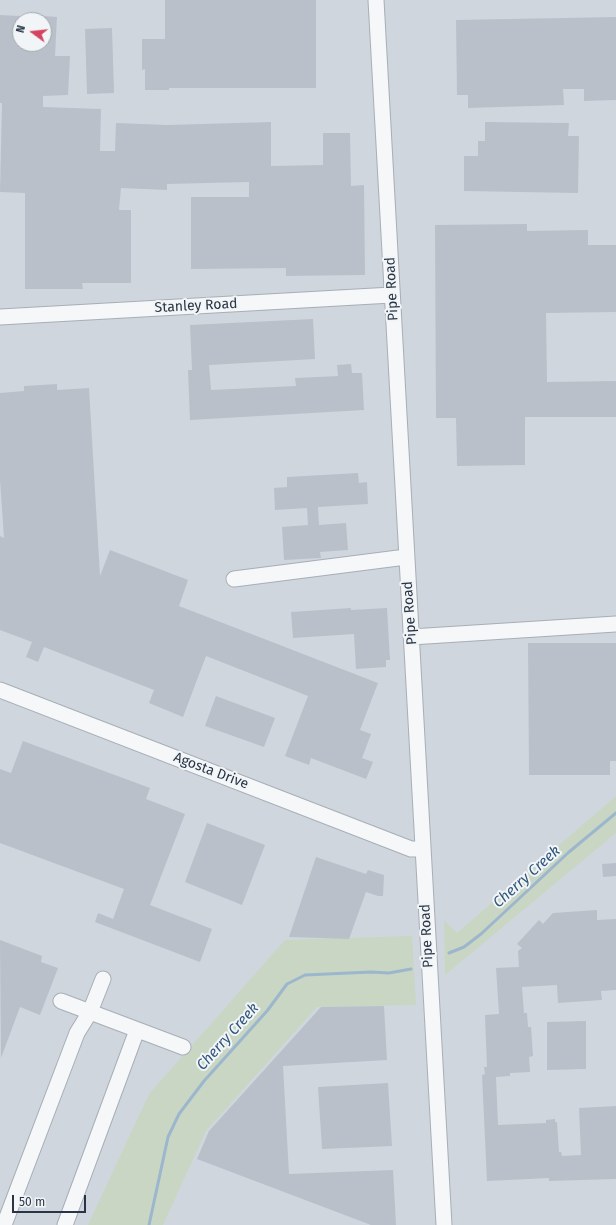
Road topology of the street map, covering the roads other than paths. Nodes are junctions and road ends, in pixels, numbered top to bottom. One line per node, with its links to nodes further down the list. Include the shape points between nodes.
1 (376, 0): 2 (street, Pipe Road)
2 (392, 295): 3 (street, Stanley Road); 4 (street, Pipe Road)
3 (0, 316)
4 (406, 557): 5 (street); 7 (street, Pipe Road)
5 (234, 579)
6 (616, 624): 7 (street)
7 (411, 637): 9 (street, Pipe Road)
8 (0, 690): 9 (street, Agosta Drive, via 411,849)
9 (422, 848): 17 (street, Pipe Road)
10 (102, 979): 12 (street)
11 (61, 1002): 12 (street)
12 (90, 1012): 13 (street); 15 (street, via 77,1032)
13 (137, 1030): 14 (street); 16 (street)
14 (183, 1047)
15 (4, 1225)
16 (65, 1225)
17 (444, 1225)

